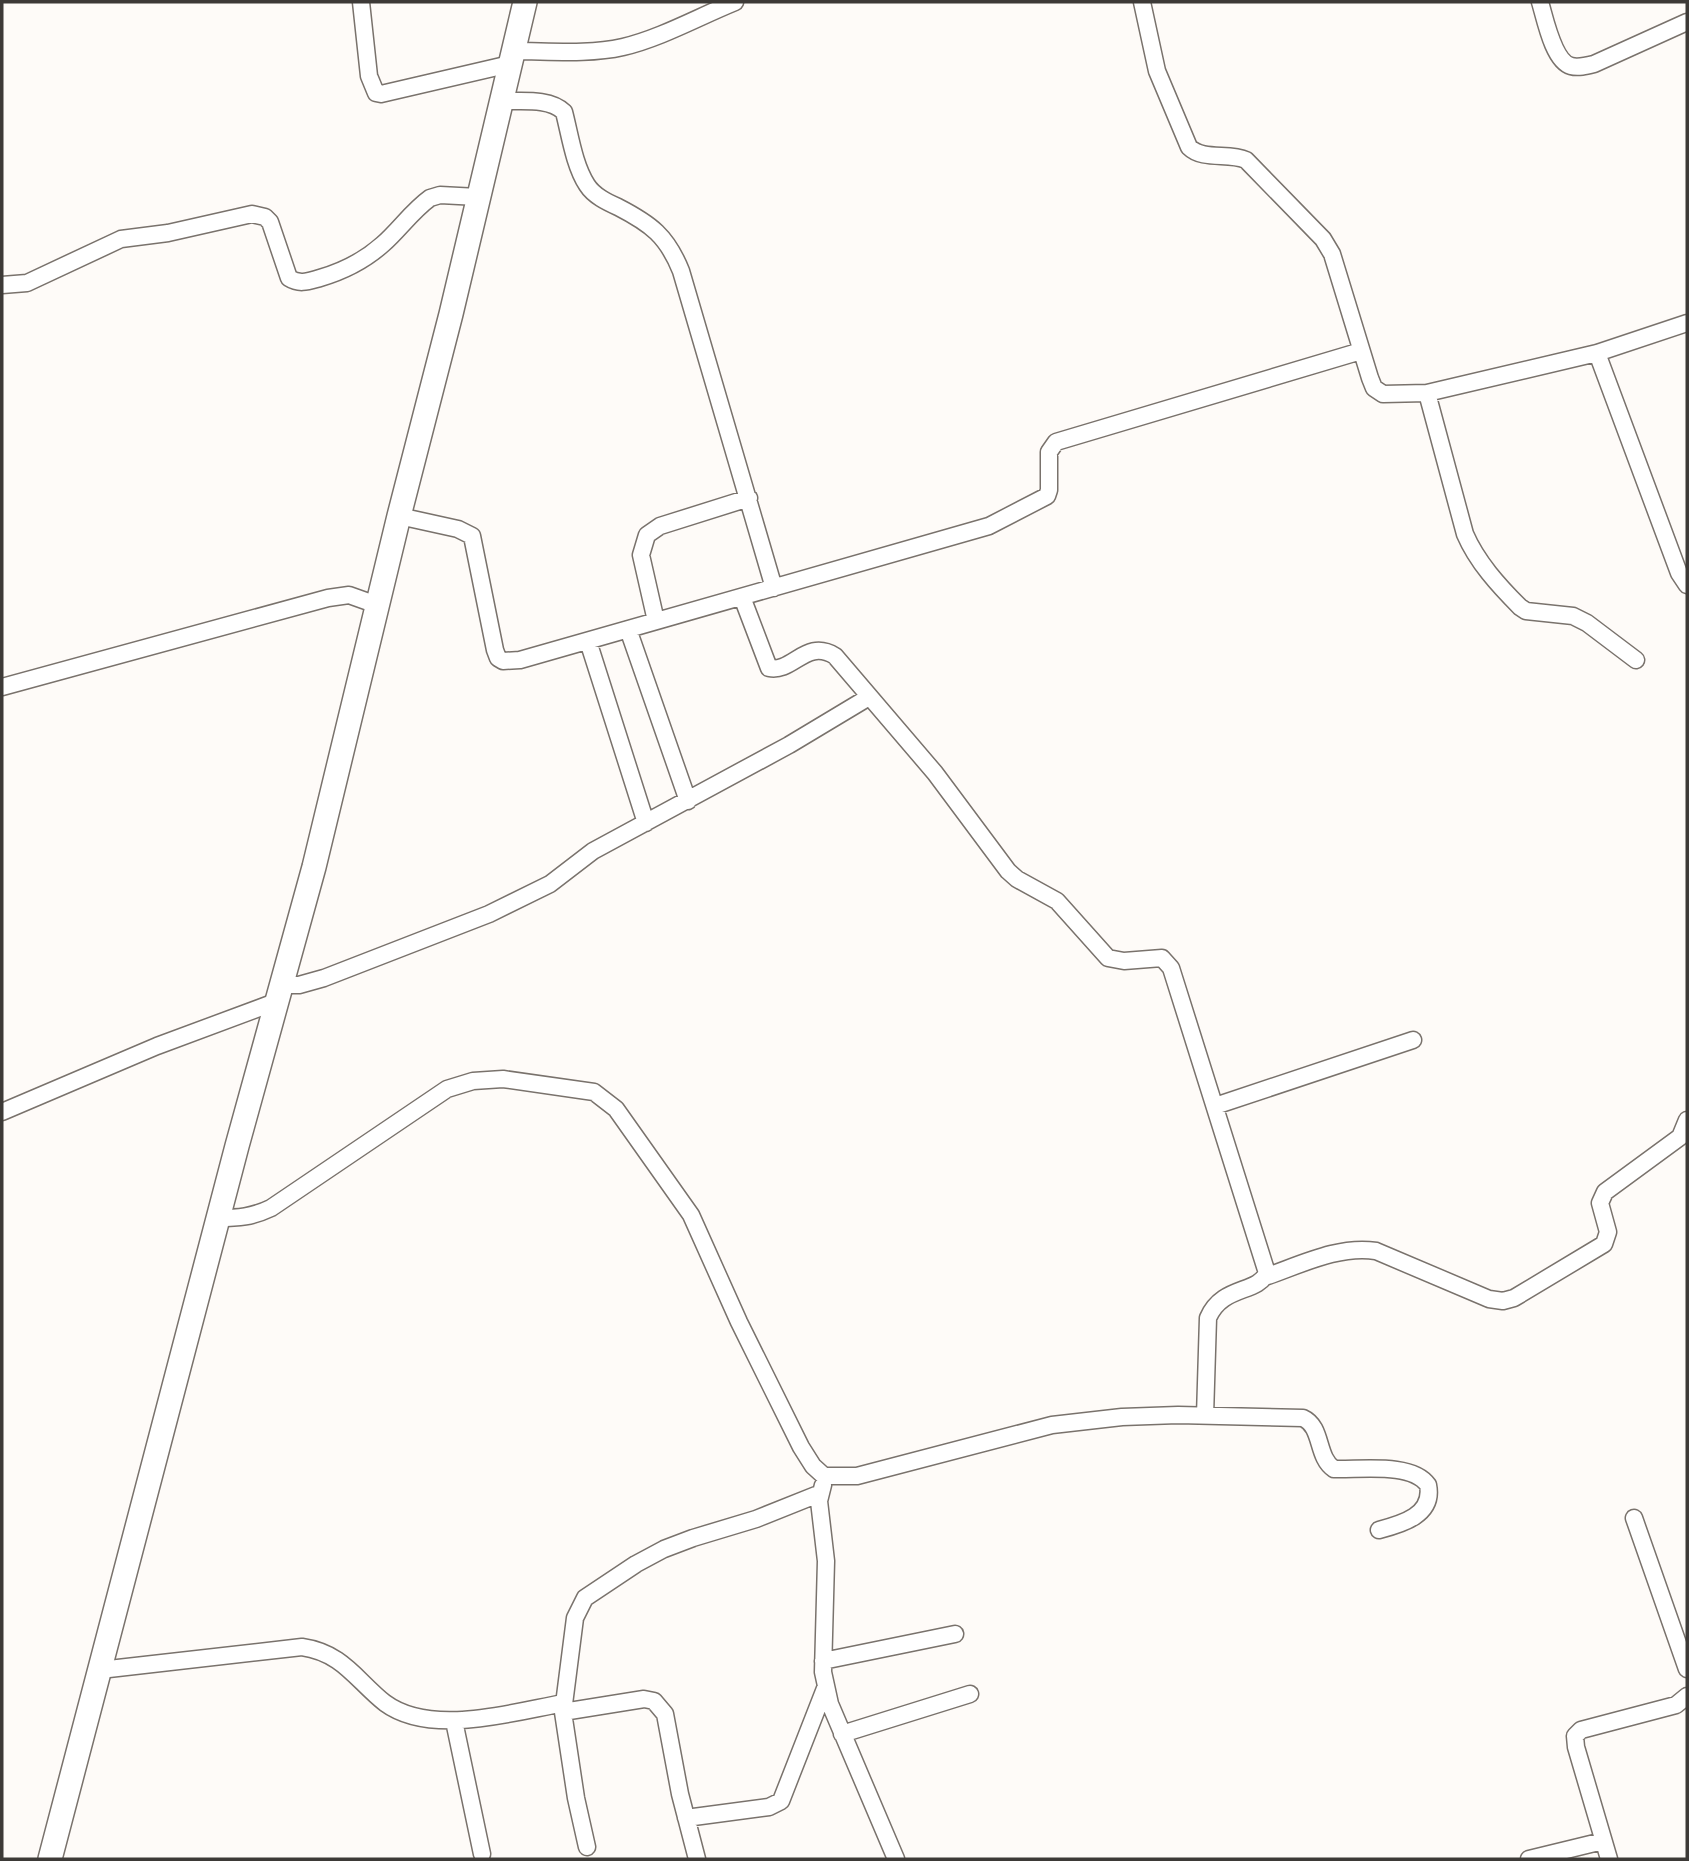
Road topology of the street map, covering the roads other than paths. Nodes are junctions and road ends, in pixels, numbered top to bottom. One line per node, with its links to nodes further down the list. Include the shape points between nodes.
1 (361, 2): 7 (street, via 369,76 376,93)
2 (525, 2): 7 (main road)
3 (735, 2): 7 (street, via 623,47)
4 (1142, 2): 12 (street, via 1157,71 1189,147 1200,154 1246,160 1317,232 1332,254)
5 (1540, 2): 6 (street, via 1555,49 1569,66 1594,64)
6 (1687, 22)
7 (511, 58): 8 (main road)
8 (499, 101): 9 (main road); 15 (street, via 558,106 564,112 587,185 604,200 645,221 667,243 681,271)
9 (478, 197): 10 (street, via 430,198 355,265 300,283 289,278 270,222 252,214 121,239 27,283); 16 (main road)
10 (2, 285)
11 (1687, 323): 13 (street)
12 (1362, 351): 14 (street, via 1374,388 1383,394); 18 (street, via 1062,439 1049,452 1047,496 1032,504 978,530)
13 (1597, 353): 14 (street); 17 (street)
14 (1427, 393): 24 (street, via 1465,534 1476,556 1526,611 1573,616)
15 (749, 498): 18 (street); 21 (street, via 660,526 647,535 641,555)
16 (399, 516): 20 (main road); 23 (street, via 472,536 498,658 520,660)
17 (1687, 585)
18 (774, 588): 19 (street)
19 (742, 597): 21 (street); 26 (street, via 769,668 779,668 808,652 828,651)
20 (377, 605): 25 (street, via 349,595 328,598); 29 (main road)
21 (656, 621): 22 (street)
22 (628, 629): 23 (street); 27 (street)
23 (588, 641): 28 (street)
24 (1636, 660)
25 (2, 687)
26 (869, 697): 27 (street); 31 (street, via 935,774 1008,871 1058,901 1108,958 1154,957 1168,963)
27 (688, 801): 28 (street)
28 (646, 823): 29 (street, via 593,851 559,879 489,914)
29 (281, 993): 32 (street); 34 (main road)
30 (1413, 1040): 31 (street)
31 (1215, 1107): 35 (street)
32 (2, 1112)
33 (1687, 1120): 35 (street, via 1680,1137 1605,1192 1600,1203 1608,1232 1604,1244 1514,1298 1489,1298 1360,1248)
34 (218, 1218): 37 (street, via 255,1216 271,1208 447,1089 503,1079 594,1092 616,1109 691,1215 801,1447); 44 (main road)
35 (1265, 1277): 36 (street, via 1223,1297 1208,1318)
36 (1205, 1416): 37 (street, via 1122,1417 1052,1425 857,1476); 40 (street, via 1303,1419 1312,1424 1324,1458 1334,1469 1400,1470 1423,1478 1429,1492 1418,1514)
37 (824, 1476): 38 (street)
38 (821, 1493): 42 (street, via 826,1562); 48 (street, via 664,1549 585,1598 575,1618)
39 (1634, 1518): 43 (street)
40 (1379, 1530)
41 (956, 1634): 42 (street)
42 (822, 1661): 45 (street)
43 (1687, 1669)
44 (100, 1670): 49 (street, via 317,1649 337,1658 384,1702 401,1711); 55 (main road)
45 (826, 1686): 50 (street); 51 (street, via 781,1801 769,1807)
46 (970, 1694): 50 (street)
47 (1687, 1696): 52 (street, via 1676,1704 1581,1730 1575,1736)
48 (564, 1707): 49 (street); 51 (street, via 654,1701 665,1714); 53 (street)
49 (454, 1721): 54 (street)
50 (842, 1734): 57 (street)
51 (686, 1818): 56 (street)
52 (1603, 1841): 58 (street); 59 (street)
53 (587, 1847)
54 (482, 1854)
55 (50, 1859)
56 (697, 1859)
57 (896, 1859)
58 (1529, 1859)
59 (1609, 1859)

